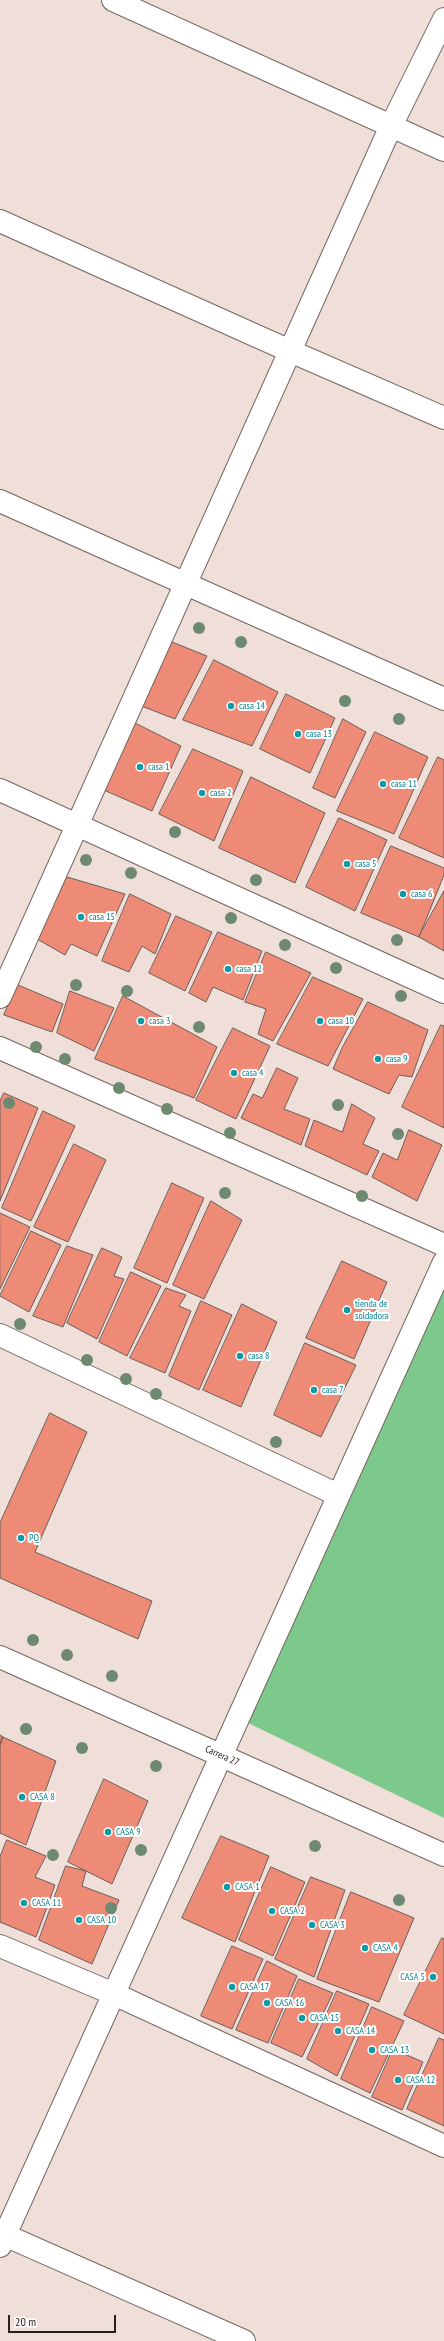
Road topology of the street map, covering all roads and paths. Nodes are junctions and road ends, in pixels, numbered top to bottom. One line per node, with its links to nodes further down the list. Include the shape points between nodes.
1 (113, 0): 3 (street)
2 (444, 19): 3 (street)
3 (391, 126): 4 (street); 6 (street)
4 (444, 150)
5 (0, 221): 6 (street)
6 (290, 351): 7 (street); 9 (street)
7 (444, 418)
8 (0, 501): 9 (street)
9 (185, 584): 10 (street); 12 (street)
10 (444, 699)
11 (0, 790): 12 (street)
12 (78, 825): 13 (street); 14 (street)
13 (444, 992)
14 (0, 997)
15 (0, 1048): 16 (street)
16 (444, 1245)
17 (444, 1262): 19 (street)
18 (0, 1335): 19 (street)
19 (338, 1495): 21 (street)
20 (0, 1657): 21 (street, Carrera 27)
21 (221, 1756): 22 (street, Carrera 27); 24 (street)
22 (444, 1855)
23 (0, 1946): 24 (street)
24 (114, 1994): 25 (street); 26 (street)
25 (444, 2146)
26 (2, 2238): 27 (street)
27 (244, 2341)

